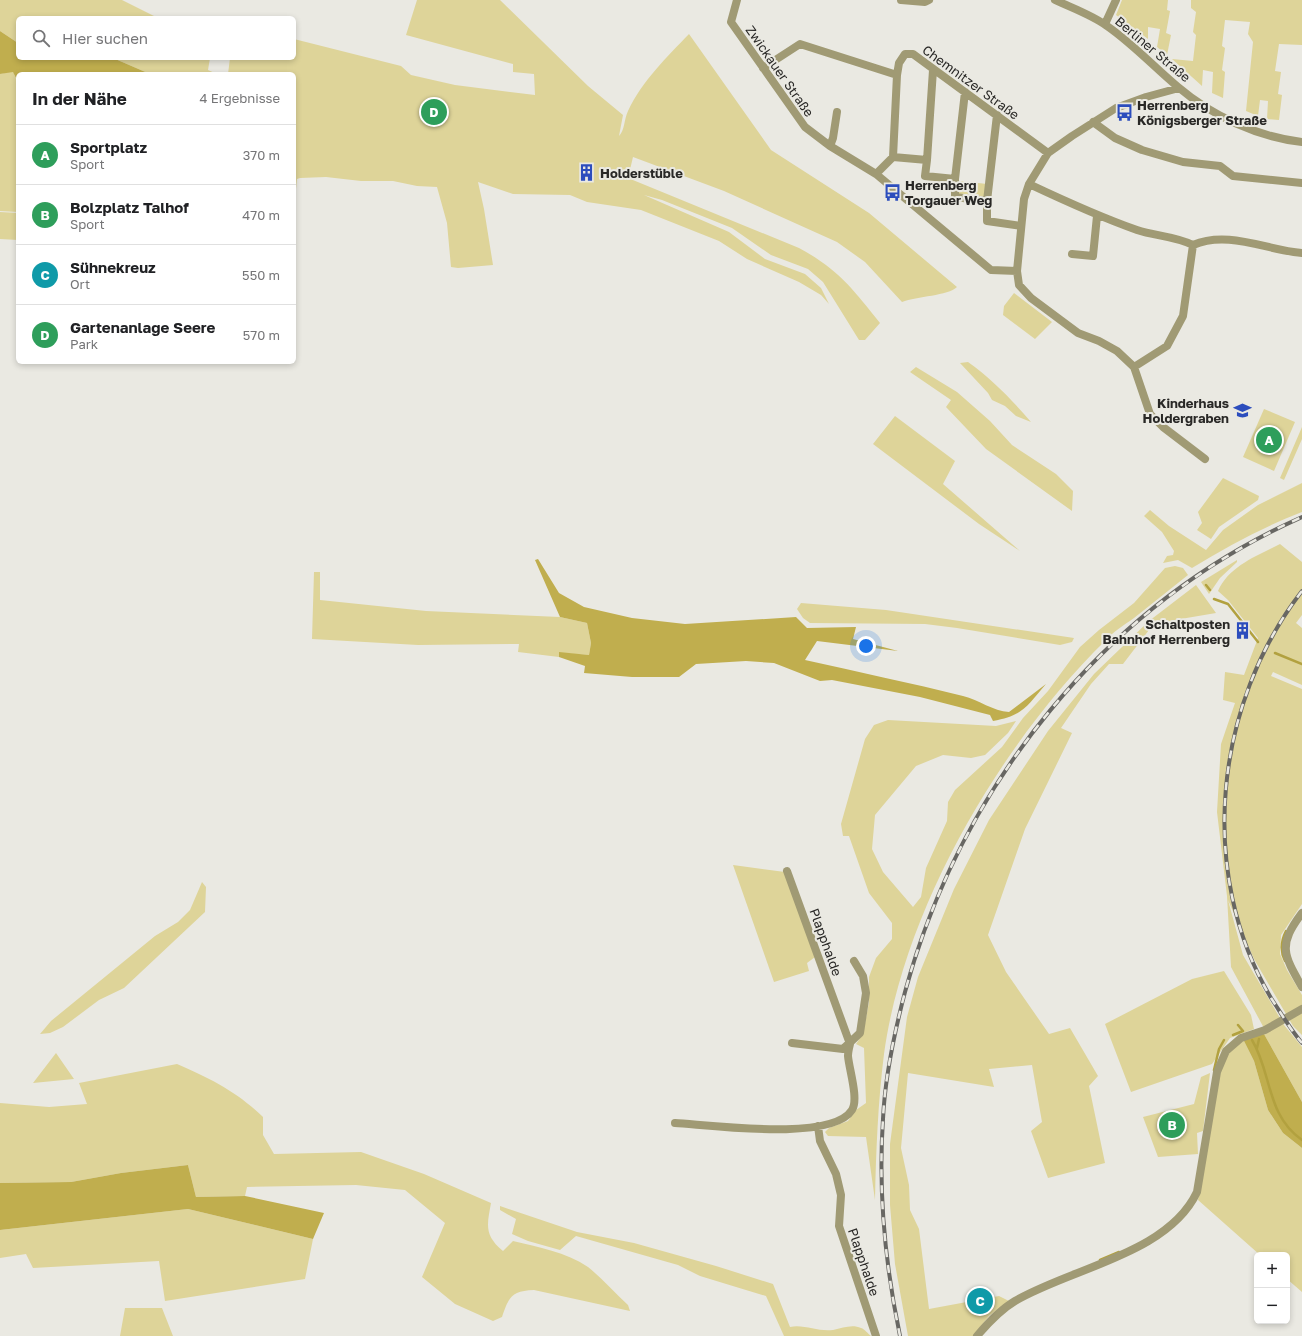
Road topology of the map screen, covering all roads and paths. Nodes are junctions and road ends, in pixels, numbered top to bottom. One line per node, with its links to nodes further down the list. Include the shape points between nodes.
1 (737, 0): 7 (street, Zwickauer Straße, via 731,22)
2 (901, 0): 3 (street)
3 (929, 0)
4 (1055, 0): 6 (street, Berliner Straße)
5 (1116, 0): 6 (street)
6 (1105, 24): 10 (street, Berliner Straße, via 1143,54)
7 (763, 68): 9 (street, via 800,44); 16 (street, Zwickauer Straße, via 805,127)
8 (933, 70): 9 (street, Chemnitzer Straße, via 912,54 905,54 899,62); 11 (street, Chemnitzer Straße); 19 (street)
9 (897, 75): 18 (street, Chemnitzer Straße)
10 (1179, 88): 14 (street, via 1116,108); 15 (street, Berliner Straße, via 1236,123 1259,132)
11 (965, 92): 13 (street, Chemnitzer Straße); 21 (street)
12 (837, 112): 16 (street)
13 (997, 115): 17 (street, Chemnitzer Straße); 24 (street)
14 (1093, 122): 17 (street); 23 (street, via 1115,138 1142,150 1183,162 1220,166 1233,176)
15 (1302, 142)
16 (830, 146): 20 (street, Zwickauer Straße)
17 (1048, 153): 22 (street)
18 (893, 157): 19 (street); 20 (street)
19 (927, 160): 21 (street, via 925,176)
20 (876, 174): 30 (street, Zwickauer Straße, via 991,270)
21 (955, 179): 24 (street, via 954,197)
22 (1029, 184): 25 (street); 26 (street, via 1024,199)
23 (1302, 184)
24 (988, 201): 26 (street, via 986,221)
25 (1097, 216): 27 (street, via 1139,231 1182,239); 28 (street, via 1093,256)
26 (1021, 226): 30 (street)
27 (1193, 245): 29 (street, via 1203,241 1244,241); 31 (street, via 1183,316 1167,346)
28 (1072, 254)
29 (1302, 254)
30 (1016, 271): 31 (street, via 1018,285 1031,298 1078,333 1117,351)
31 (1134, 367): 32 (street, via 1150,414 1163,428)
32 (1205, 459)
33 (787, 871): 39 (street, Plapphalde)
34 (1302, 913): 36 (street, via 1286,940 1286,955)
35 (854, 961): 39 (street, Plapphalde, via 863,976 866,993 860,1034)
36 (1302, 987)
37 (1302, 1009): 43 (street, via 1265,1030 1237,1040 1226,1051 1217,1072 1197,1192 1176,1222 1166,1231 1141,1245 1014,1302 992,1319)
38 (792, 1044): 39 (street, via 843,1049)
39 (850, 1044): 41 (street, Plapphalde, via 848,1055 855,1100 853,1109 838,1121)
40 (674, 1123): 41 (street, Plapphalde, via 778,1130)
41 (818, 1126): 42 (street, Plapphalde, via 820,1141 836,1174 841,1195 839,1226)
42 (876, 1336)
43 (977, 1336)

